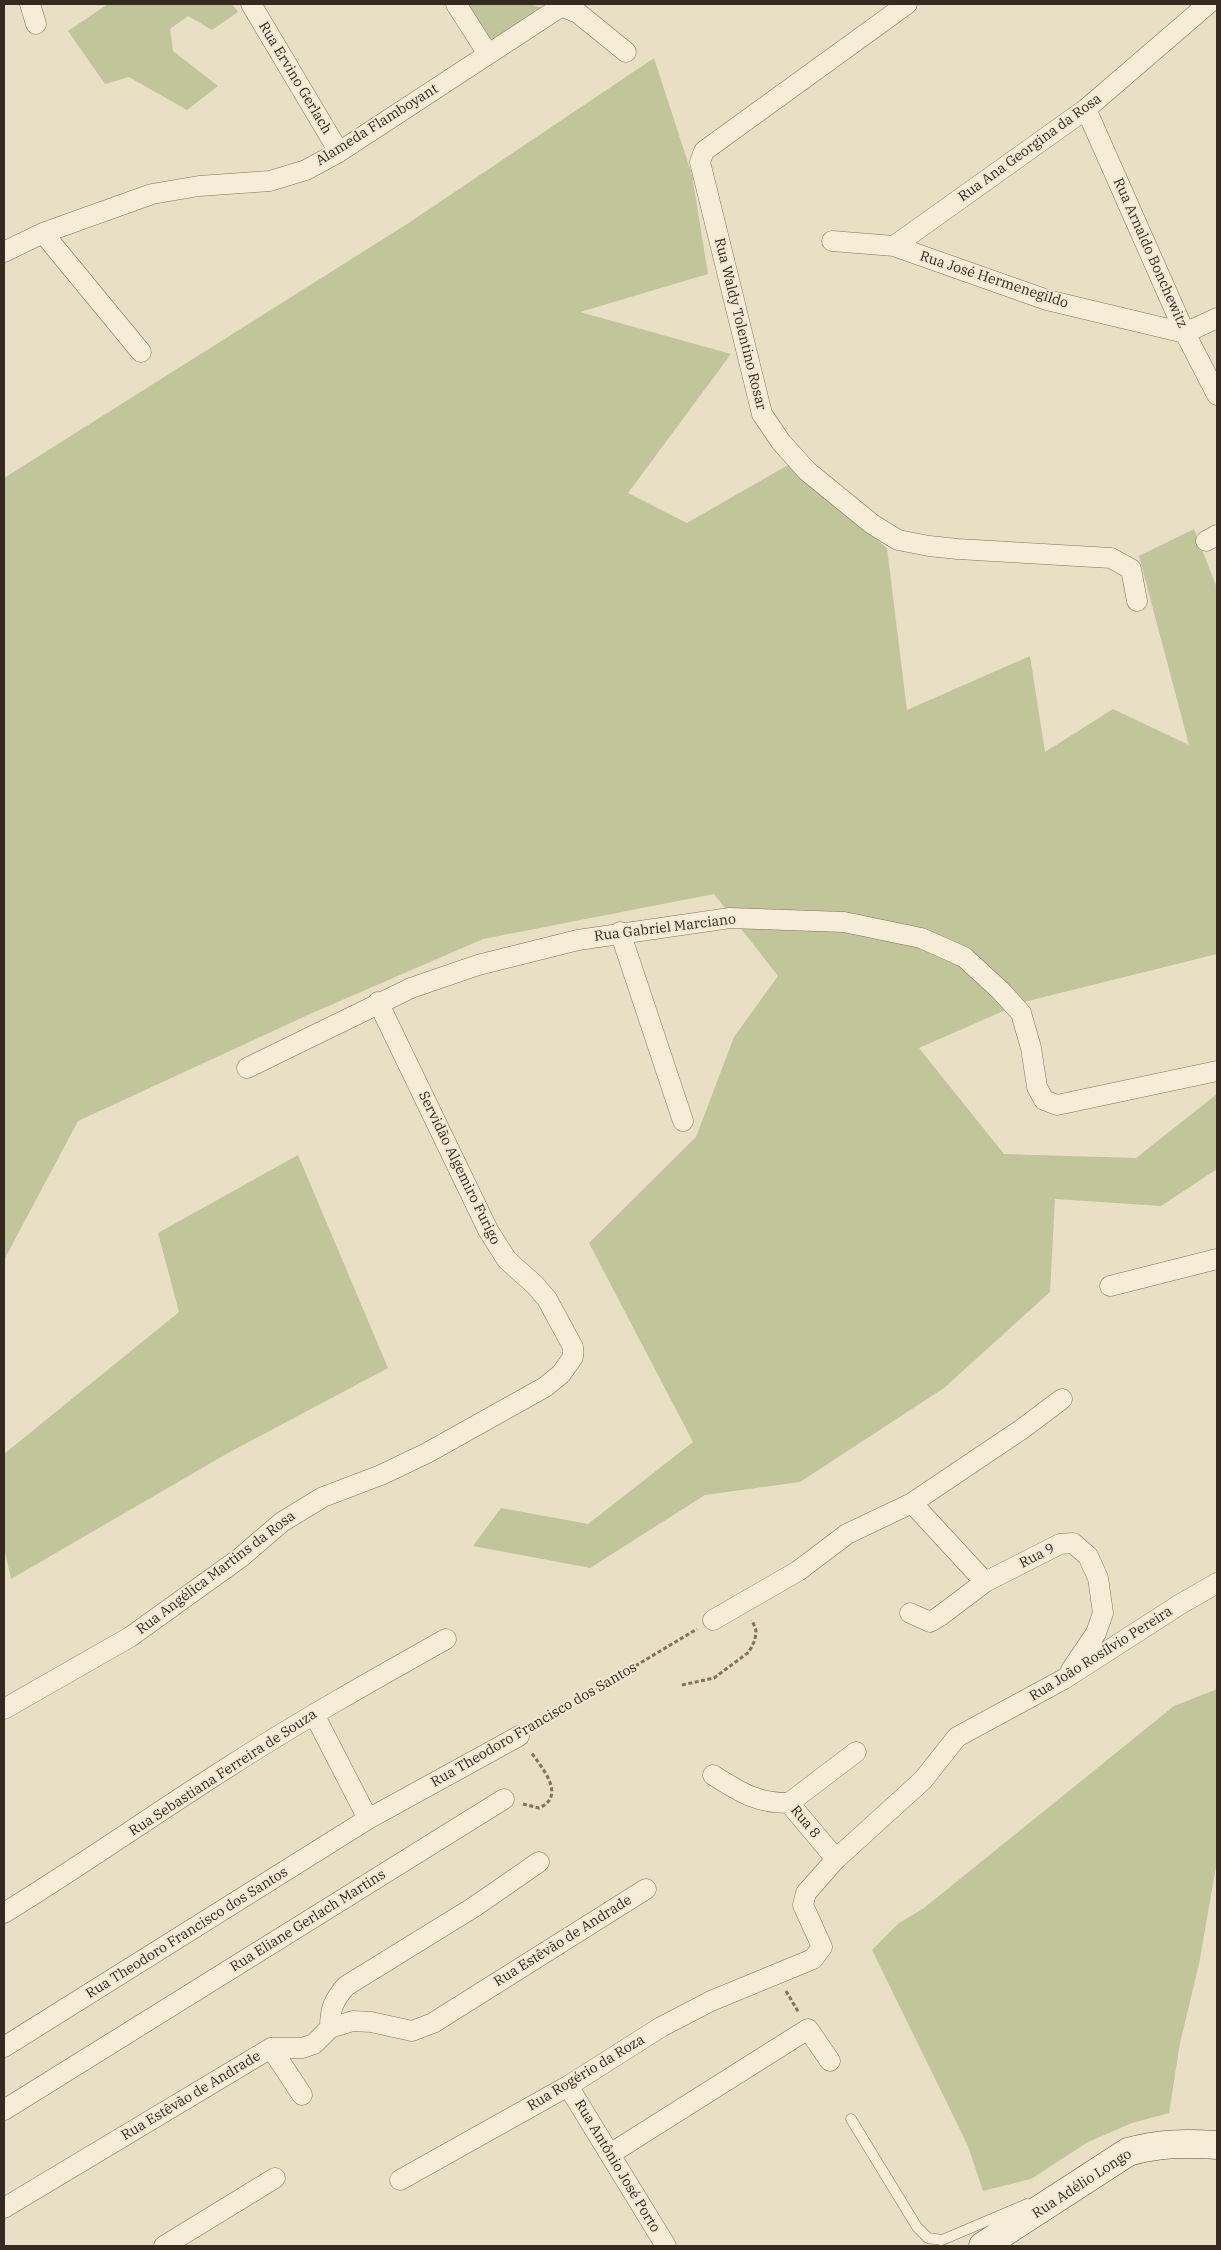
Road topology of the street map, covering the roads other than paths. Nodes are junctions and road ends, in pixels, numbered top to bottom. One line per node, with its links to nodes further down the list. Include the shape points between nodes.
1 (30, 4): 7 (street)
2 (251, 4): 11 (street, Rua Ervino Gerlach)
3 (456, 4): 9 (street)
4 (907, 4): 20 (street, Rua Waldy Tolentino Rosar, via 704,151 700,162 762,414 806,471 872,524 898,540 958,549 1111,558 1131,569)
5 (1208, 4): 10 (street, Rua Ana Georgina da Rosa)
6 (558, 5): 8 (street, via 578,13); 9 (street, Alameda Flamboyant)
7 (36, 24)
8 (626, 52)
9 (488, 54): 11 (street, Alameda Flamboyant)
10 (1086, 109): 14 (street, Rua Ana Georgina da Rosa); 17 (street, Rua Arnaldo Bonchewitz)
11 (339, 152): 12 (street, Alameda Flamboyant, via 306,170 270,181 199,186 152,194)
12 (43, 234): 15 (street, Alameda Flamboyant); 18 (street)
13 (832, 241): 14 (street, Rua José Hermenegildo)
14 (894, 246): 17 (street, Rua José Hermenegildo, via 1047,300)
15 (4, 252)
16 (1217, 318): 17 (street)
17 (1185, 333): 19 (street, Rua Arnaldo Bonchewitz)
18 (141, 352)
19 (1217, 394)
20 (1137, 601)
21 (620, 932): 22 (street, Rua Gabriel Marciano, via 478,965); 24 (street, Rua Gabriel Marciano, via 730,918 844,922 921,938 964,957 1021,1013 1037,1088 1044,1100 1057,1105); 25 (street)
22 (378, 1002): 23 (street, Rua Gabriel Marciano); 28 (street, Servidão Algemiro Furigo, via 498,1247 547,1299)
23 (247, 1068)
24 (1217, 1071)
25 (683, 1121)
26 (1217, 1259): 27 (street)
27 (1110, 1286)
28 (573, 1347): 37 (street, Rua Angélica Martins da Rosa, via 573,1357 545,1388 427,1453 381,1475 322,1497 282,1522 240,1558 130,1637)
29 (1062, 1399): 30 (street)
30 (912, 1503): 31 (street); 34 (street, via 847,1534 798,1571)
31 (985, 1582): 33 (street, Rua 9, via 930,1622); 36 (street, Rua 9, via 1060,1544 1073,1543 1088,1556 1098,1578 1103,1613 1096,1633)
32 (1217, 1583): 36 (street, Rua João Rosílvio Pereira)
33 (910, 1613)
34 (713, 1620)
35 (446, 1639): 38 (street, Rua Sebastiana Ferreira de Souza)
36 (1064, 1680): 45 (street, Rua João Rosílvio Pereira, via 957,1737 923,1780)
37 (4, 1709)
38 (314, 1714): 44 (street); 48 (street, Rua Sebastiana Ferreira de Souza)
39 (519, 1736): 44 (street, Rua Theodoro Francisco dos Santos)
40 (856, 1752): 43 (street)
41 (713, 1775): 43 (street, Rua 8, via 750,1797 769,1803)
42 (504, 1799): 56 (street, Rua Eliane Gerlach Martins)
43 (789, 1803): 45 (street, Rua 8)
44 (368, 1819): 51 (street, Rua Theodoro Francisco dos Santos)
45 (836, 1859): 49 (street, Rua João Rosílvio Pereira, via 806,1892 802,1904 822,1947 813,1959)
46 (539, 1862): 50 (street, via 474,1907 346,1986 330,2010)
47 (646, 1889): 50 (street, Rua Estêvão de Andrade, via 433,2023 412,2031 353,2021)
48 (4, 1913)
49 (776, 1973): 54 (street, Rua Rogério da Roza, via 661,2027)
50 (330, 2028): 52 (street, Rua Estêvão de Andrade, via 314,2044 302,2048)
51 (4, 2047)
52 (270, 2048): 55 (street); 63 (street, Rua Estêvão de Andrade)
53 (830, 2061): 59 (street, via 808,2029)
54 (568, 2086): 59 (street, Rua Antônio José Porto); 62 (street, Rua Rogério da Roza)
55 (302, 2095)
56 (4, 2110)
57 (851, 2119): 60 (lane, via 916,2227 934,2241)
58 (1217, 2145): 60 (street, Rua Adélio Longo, via 1151,2145 1128,2152)
59 (610, 2154): 65 (street, Rua Antônio José Porto)
60 (1087, 2177): 66 (street, Rua Adélio Longo, via 1030,2218)
61 (276, 2178): 64 (street)
62 (400, 2180)
63 (4, 2208)
64 (164, 2246)
65 (666, 2246)
66 (983, 2246)

